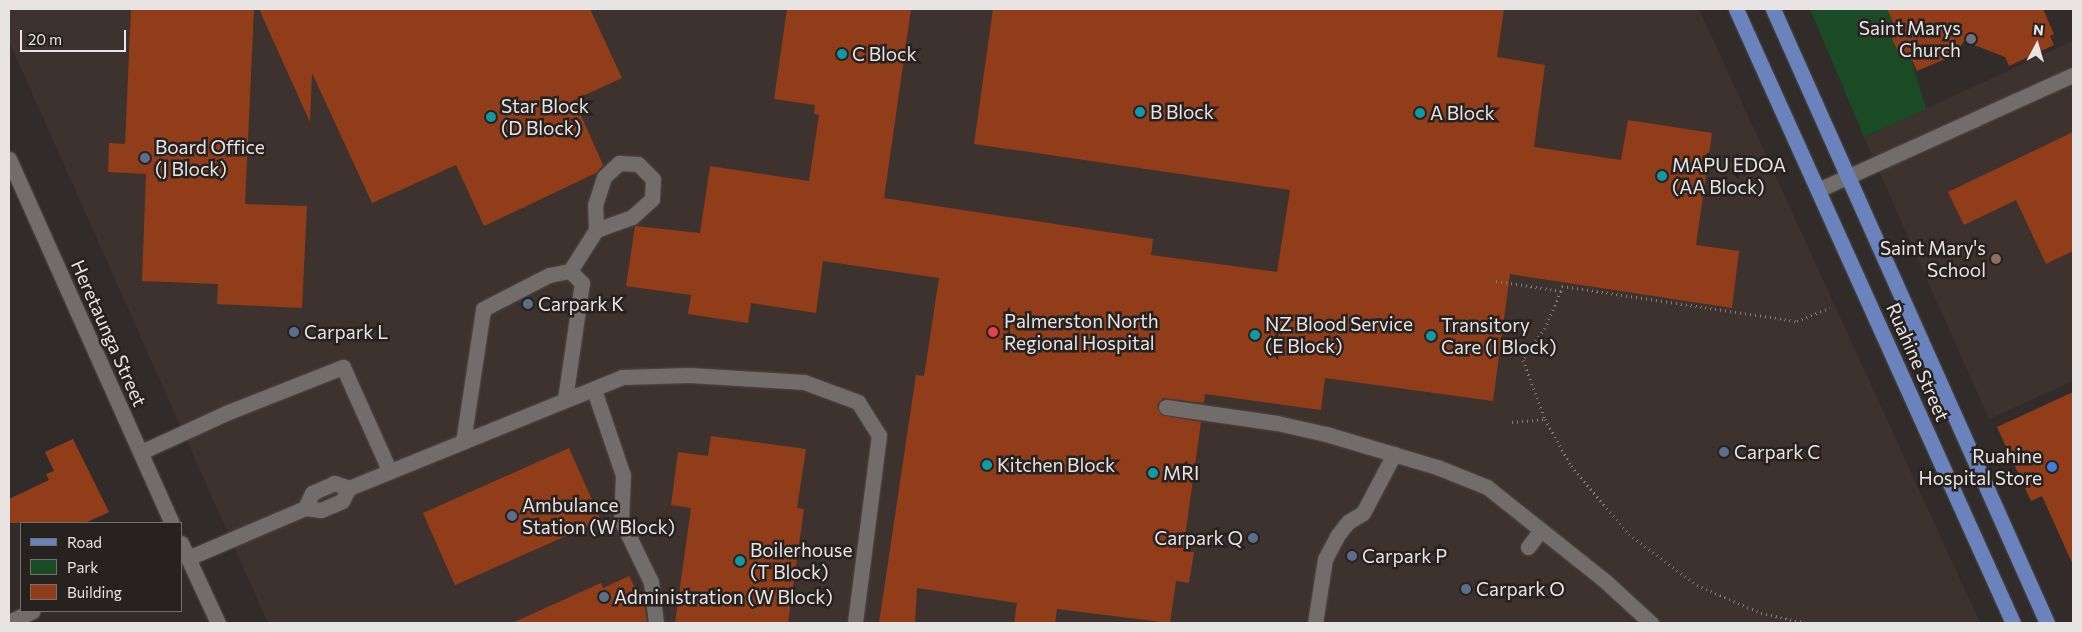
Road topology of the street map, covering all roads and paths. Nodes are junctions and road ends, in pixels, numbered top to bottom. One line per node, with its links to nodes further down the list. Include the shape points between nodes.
1 (1736, 9): 6 (main road, Ruahine Street)
2 (1772, 9): 5 (main road, Ruahine Street)
3 (2073, 75): 5 (street)
4 (9, 159): 18 (street, Heretaunga Street)
5 (1848, 175): 6 (street); 34 (main road, Ruahine Street)
6 (1818, 190): 33 (main road, Ruahine Street)
7 (596, 230): 7 (street, via 595,205 604,177 618,163 638,164 653,179 652,200 632,218); 8 (street)
8 (570, 271): 13 (street, via 582,283); 17 (street, via 549,274 483,309)
9 (1496, 281): 10 (path)
10 (1561, 291): 11 (path, via 1562,286 1797,321); 15 (path, via 1546,328 1523,360)
11 (1830, 308)
12 (594, 390): 13 (street); 28 (street, via 623,475 621,520 650,582); 29 (street, via 622,377 690,374 804,382 858,402 880,435)
13 (565, 399): 17 (street)
14 (1166, 407): 19 (street, via 1277,423)
15 (1545, 420): 16 (path); 32 (path, via 1571,466 1628,534 1697,585 1761,613)
16 (1512, 422)
17 (463, 442): 20 (street)
18 (141, 452): 20 (street, via 343,367); 21 (street, Heretaunga Street)
19 (1394, 454): 22 (street, via 1487,487); 30 (street, via 1363,513 1342,529 1325,559)
20 (389, 470): 23 (street, via 349,488 342,501 322,510 304,508)
21 (172, 522)
22 (1542, 530): 24 (street); 31 (street)
23 (183, 547): 27 (street)
24 (1528, 547)
25 (31, 612): 26 (street)
26 (9, 622)
27 (218, 623)
28 (656, 623)
29 (855, 623)
30 (1315, 623)
31 (1651, 623)
32 (1807, 623)
33 (2013, 623)
34 (2047, 623)

